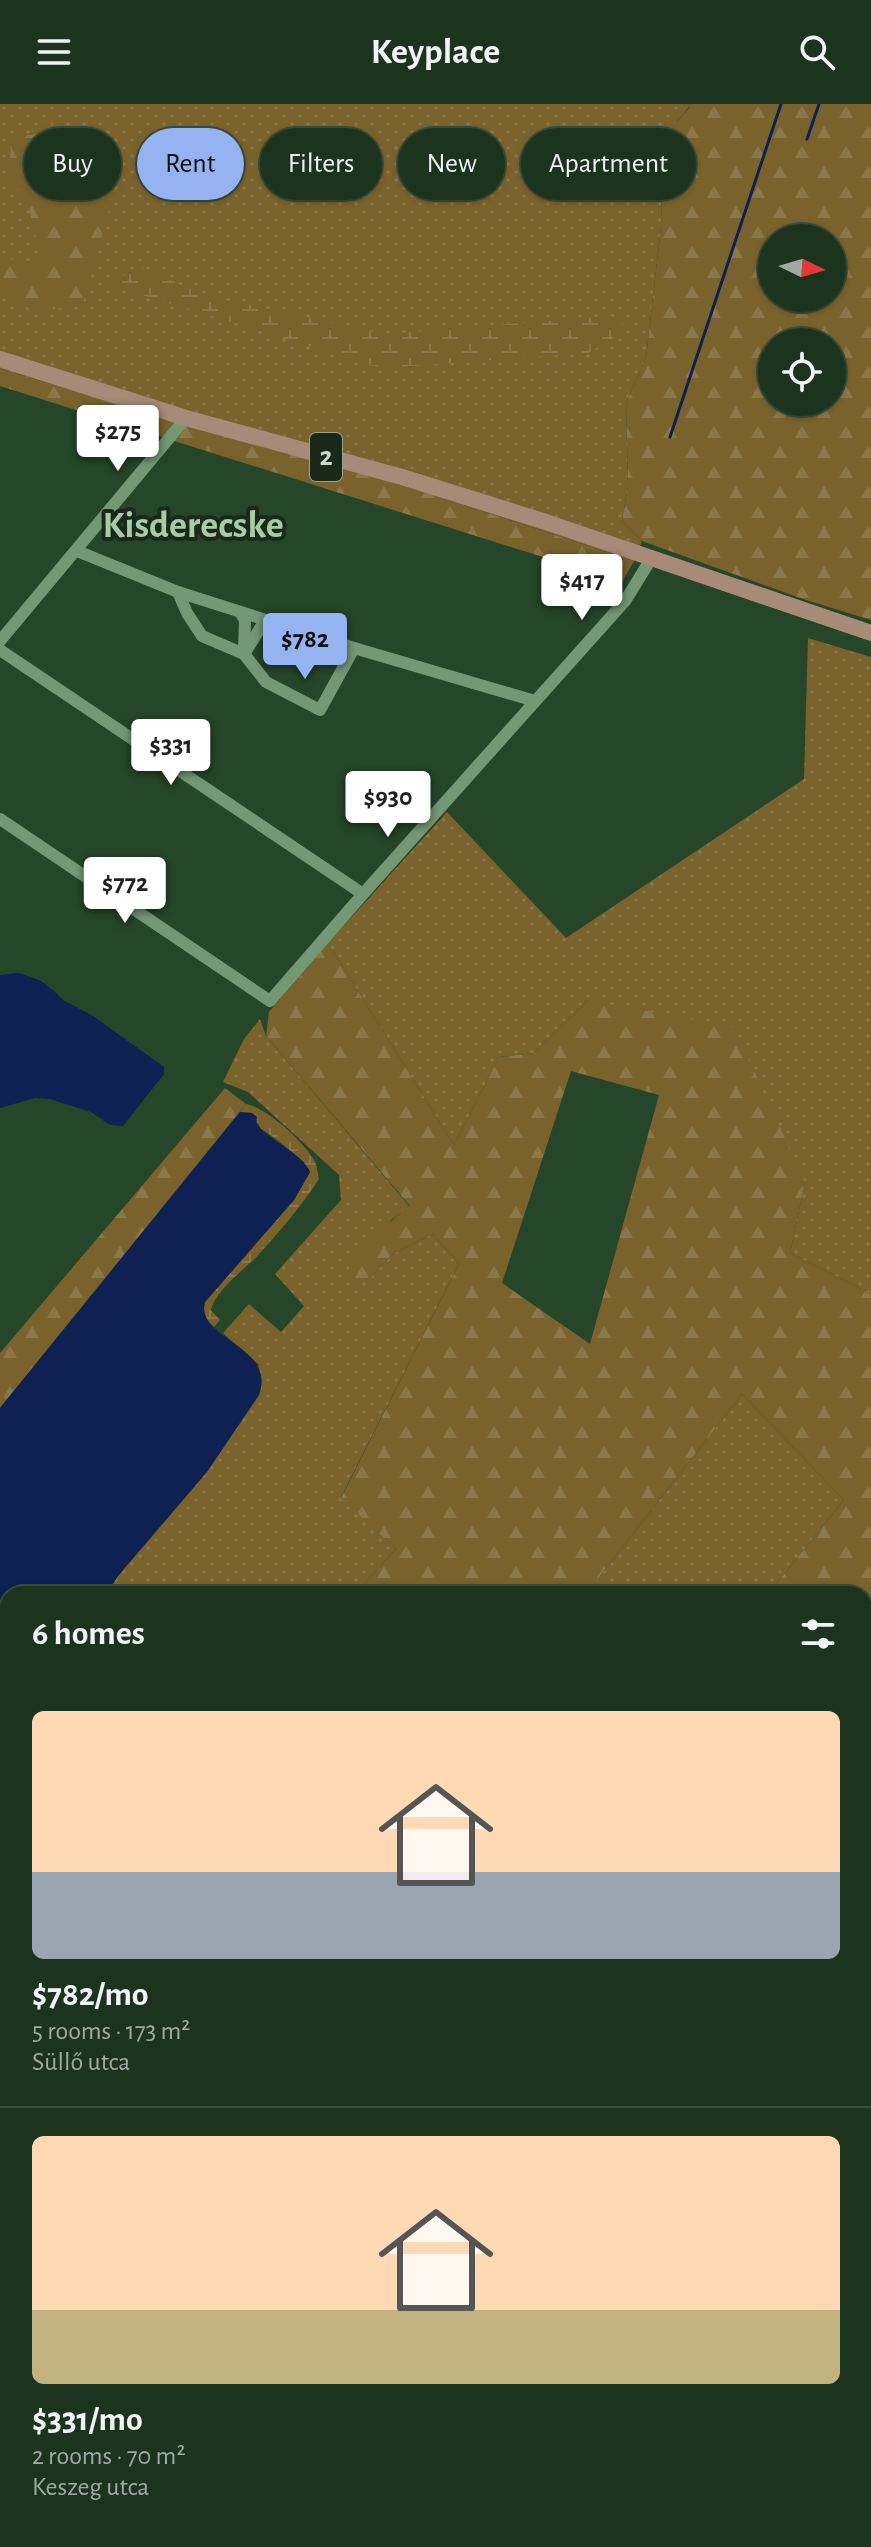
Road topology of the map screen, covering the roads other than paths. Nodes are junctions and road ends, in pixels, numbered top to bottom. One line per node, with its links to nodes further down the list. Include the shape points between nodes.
1 (0, 359): 2 (main road, 2)
2 (186, 418): 3 (street); 4 (main road, 2, via 402,477)
3 (77, 551): 5 (street); 9 (street)
4 (651, 559): 8 (main road, 2); 13 (street, via 625,601)
5 (178, 592): 6 (street); 12 (street, via 202,636)
6 (240, 612): 7 (street); 12 (street, via 245,620)
7 (273, 622): 10 (street); 12 (street, via 261,627)
8 (871, 633)
9 (0, 641)
10 (354, 648): 12 (street, via 320,710 266,682); 13 (street)
11 (0, 650): 15 (street)
12 (244, 654)
13 (535, 701): 15 (street)
14 (0, 819): 15 (street, via 270,1001)
15 (363, 894)

